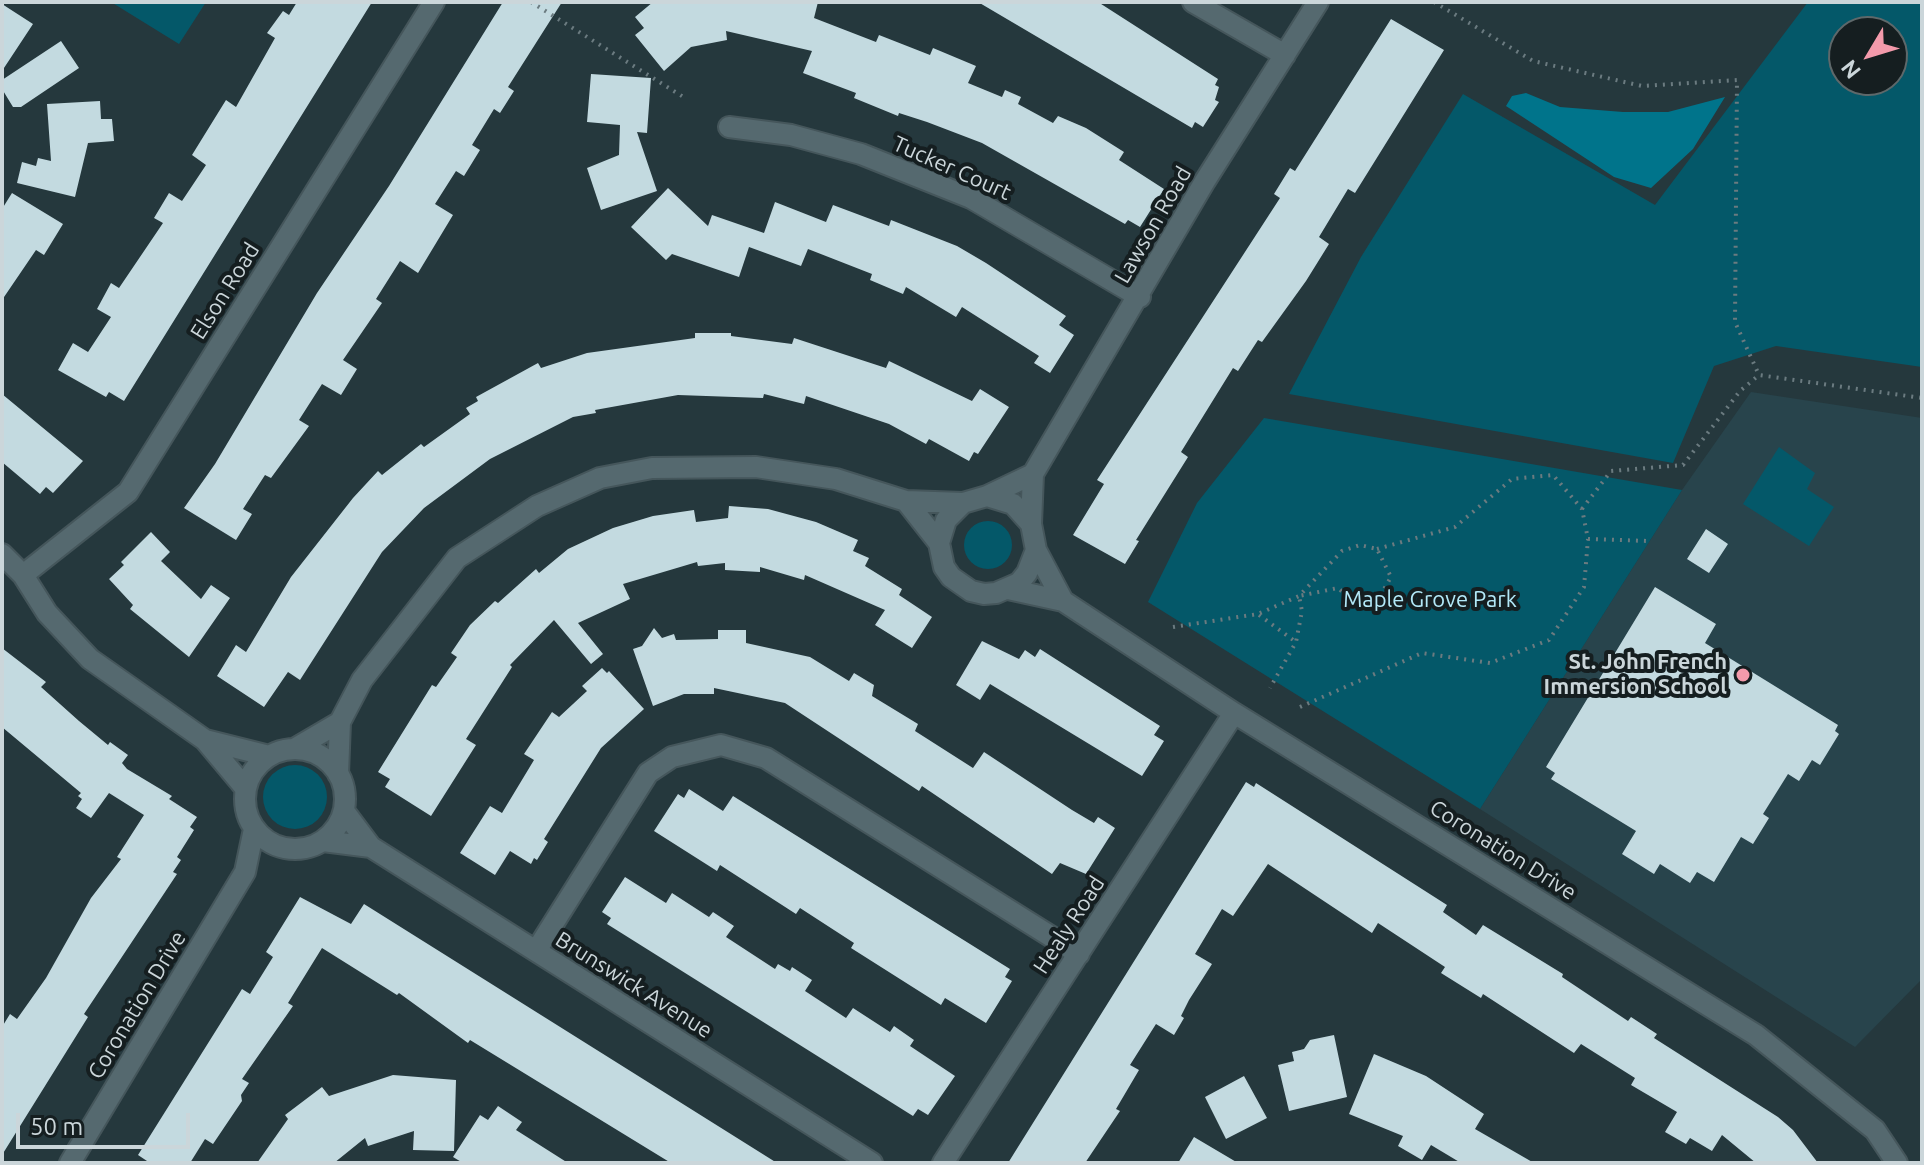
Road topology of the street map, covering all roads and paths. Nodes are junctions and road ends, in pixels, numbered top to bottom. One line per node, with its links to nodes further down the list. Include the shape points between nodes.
1 (434, 2): 24 (street, Elson Road, via 128,492)
2 (531, 2): 7 (path)
3 (1193, 2): 6 (street)
4 (1318, 2): 6 (street, Lawson Road)
5 (1434, 2): 10 (path, via 1533,61 1642,86 1737,80 1735,322)
6 (1285, 55): 9 (street, Lawson Road)
7 (685, 98)
8 (729, 127): 9 (street, Tucker Court, via 791,135 861,154 971,198)
9 (1140, 297): 12 (street, Lawson Road)
10 (1759, 375): 11 (path); 16 (path, via 1740,391 1683,465 1611,471)
11 (1922, 398)
12 (1033, 474): 13 (street); 17 (street, Lawson Road)
13 (987, 496): 15 (street); 17 (street, via 1013,504)
14 (906, 501): 15 (street); 20 (street); 34 (street, via 836,479 756,467 652,468 600,478 537,506 457,558 362,680)
15 (963, 503): 20 (street, via 946,520)
16 (1582, 509): 18 (path); 21 (path, via 1553,475 1512,479 1455,527)
17 (1031, 524): 22 (street)
18 (1588, 539): 19 (path); 32 (path, via 1584,587 1549,640 1490,663 1422,653)
19 (1649, 541)
20 (939, 543): 25 (street, via 944,567 960,585 984,594)
21 (1377, 549): 26 (path, via 1360,545 1342,551); 26 (path, via 1391,577 1379,598 1356,604 1338,588)
22 (1036, 550): 25 (street, via 1027,573); 27 (street, Coronation Drive)
23 (2, 554): 24 (street)
24 (23, 575): 35 (street, via 47,613 90,659)
25 (1008, 589): 27 (street, Coronation Drive)
26 (1299, 596): 28 (path); 30 (path)
27 (1063, 601): 33 (street, Coronation Drive)
28 (1258, 614): 29 (path); 30 (path)
29 (1173, 627)
30 (1296, 642): 31 (path)
31 (1270, 688)
32 (1300, 707)
33 (1234, 713): 47 (street, Healy Road); 51 (street, Coronation Drive, via 1756,1035 1875,1130)
34 (340, 722): 36 (street); 38 (street)
35 (205, 740): 37 (street); 39 (street)
36 (294, 749): 37 (street); 38 (street, via 320,755)
37 (269, 756): 39 (street, via 258,764)
38 (338, 774): 40 (street)
39 (246, 789): 41 (street)
40 (344, 811): 42 (street); 43 (street, Brunswick Avenue)
41 (254, 829): 44 (street); 45 (street, Coronation Drive)
42 (323, 841): 43 (street, Brunswick Avenue); 44 (street)
43 (371, 847): 46 (street, Brunswick Avenue)
44 (287, 849): 45 (street)
45 (245, 872): 48 (street, Coronation Drive)
46 (536, 951): 47 (street, via 648,773 672,757 721,745 766,758); 49 (street, Brunswick Avenue)
47 (1079, 954): 50 (street, Healy Road)
48 (70, 1163)
49 (872, 1163)
50 (943, 1163)
51 (1897, 1163)

